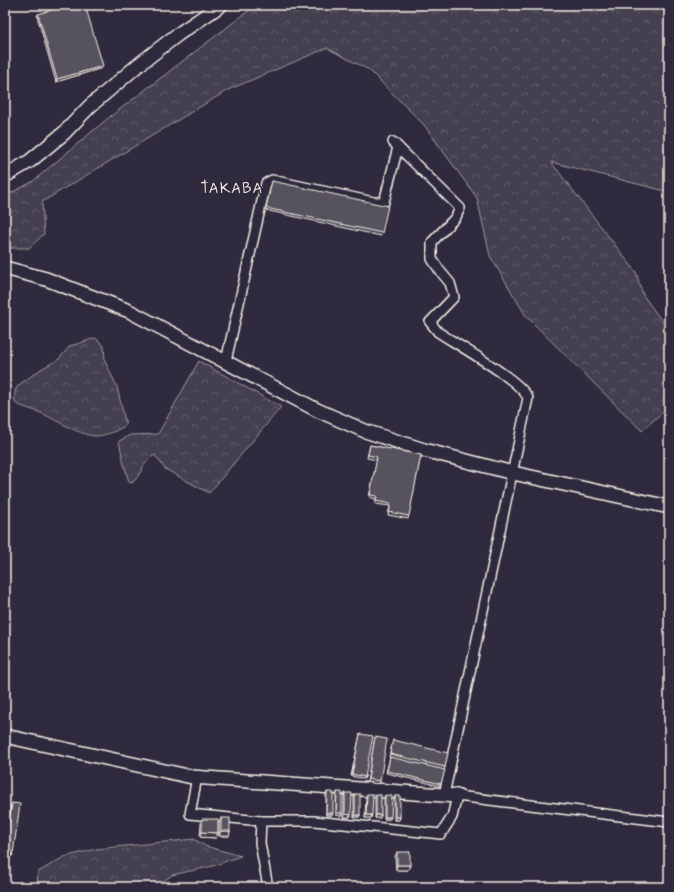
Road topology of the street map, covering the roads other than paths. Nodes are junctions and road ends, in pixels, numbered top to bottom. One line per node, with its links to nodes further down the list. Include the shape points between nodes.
1 (221, 5): 2 (street, via 137,66 30,161)
2 (5, 176)
3 (5, 268): 4 (street, via 90,295)
4 (226, 361): 5 (street, via 317,410 365,430 424,450); 5 (street, via 266,183 272,180 384,202 395,144 460,208 456,217 432,242 432,259 450,283 454,297 430,322 438,332 525,392 528,398)
5 (513, 473): 6 (street); 9 (street)
6 (669, 507)
7 (5, 736): 8 (street)
8 (197, 777): 9 (street); 11 (street, via 190,814)
9 (444, 795): 10 (street)
10 (457, 796): 11 (street, via 452,817 441,834 314,821); 12 (street)
11 (261, 821): 13 (street, via 260,843)
12 (669, 822)
13 (268, 887)

